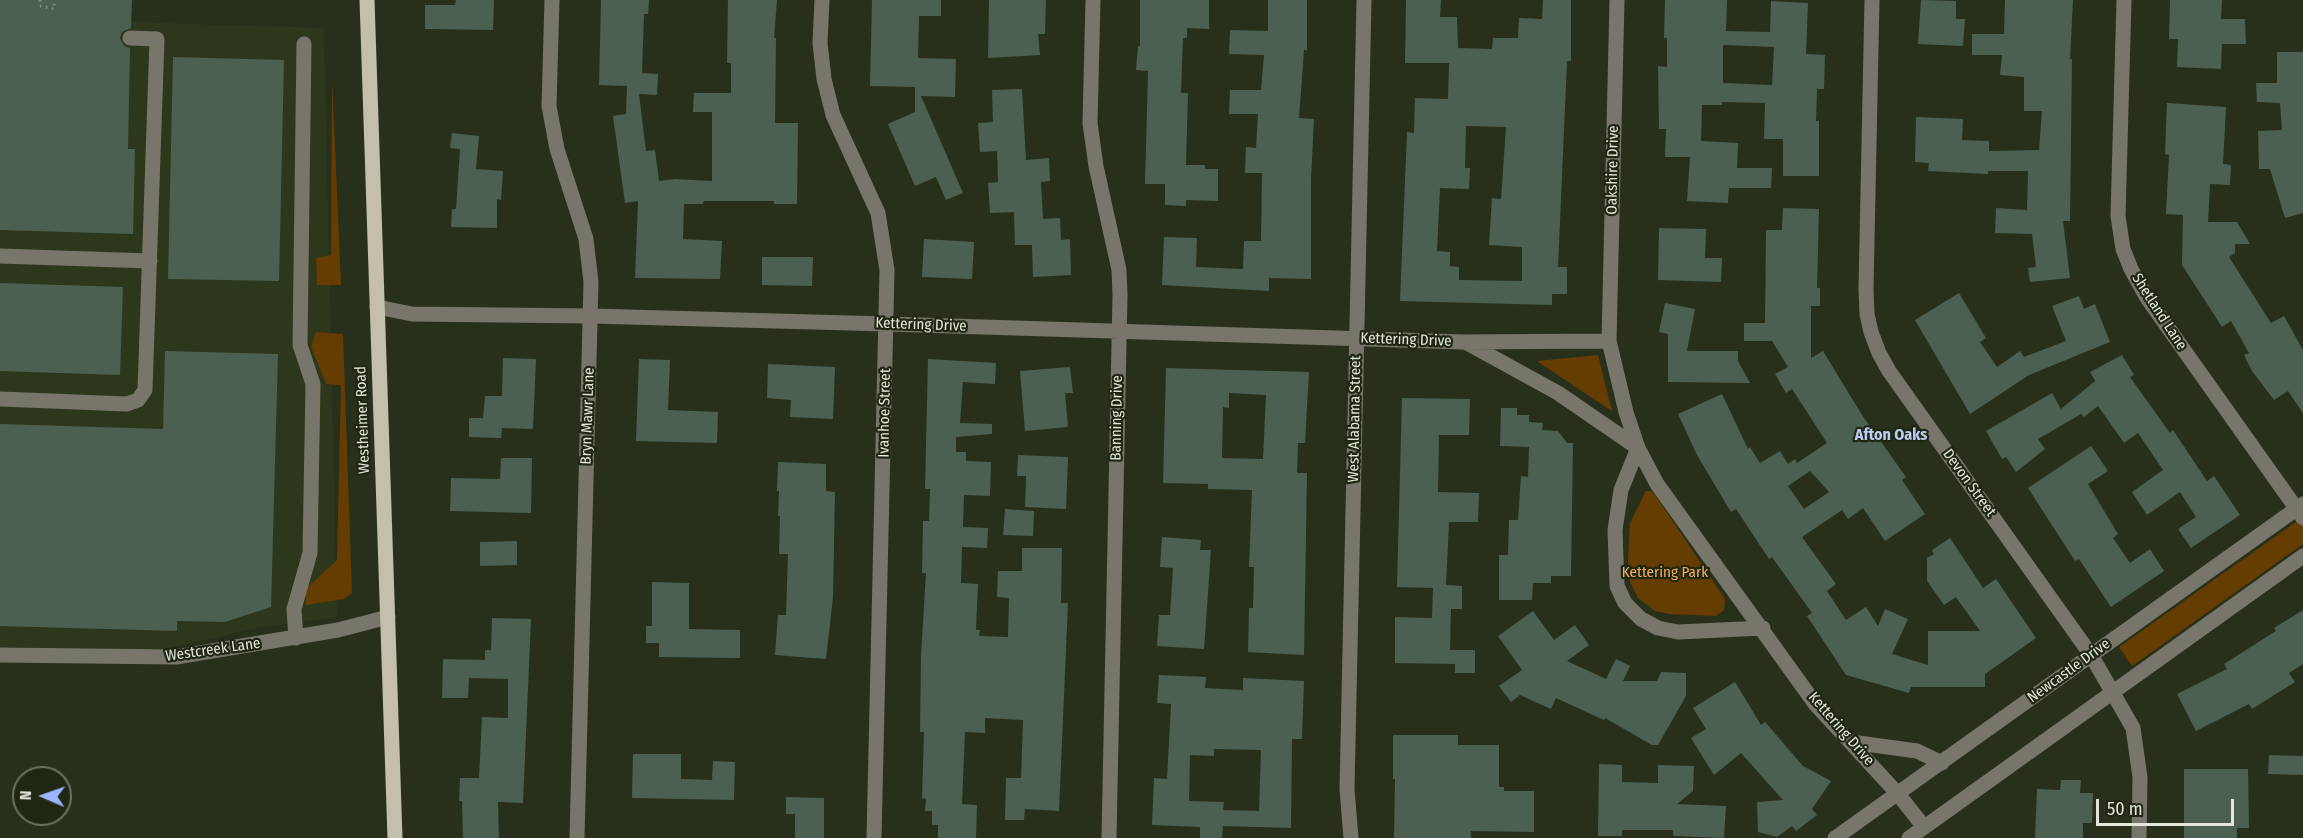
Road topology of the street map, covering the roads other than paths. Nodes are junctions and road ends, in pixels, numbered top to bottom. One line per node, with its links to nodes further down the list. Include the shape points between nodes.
1 (367, 0): 13 (main road, Westheimer Road)
2 (552, 0): 14 (street, Bryn Mawr Lane, via 549,106 557,149 586,239)
3 (822, 0): 15 (street, Ivanhoe Street, via 820,43 824,79 833,115 878,213 887,270)
4 (1093, 0): 16 (street, Banning Drive, via 1090,123 1119,270)
5 (1364, 0): 17 (street, West Alabama Street)
6 (1617, 0): 18 (street, Oakshire Drive)
7 (1872, 0): 28 (street, Devon Street, via 1866,289 1871,332 1889,371)
8 (2124, 0): 22 (street, Shetland Lane, via 2118,216 2123,249 2147,298)
9 (130, 38): 12 (street, via 157,39)
10 (304, 44): 26 (street, via 300,345 313,384 310,553 294,609)
11 (0, 256): 12 (street)
12 (150, 261): 20 (street, via 146,384 138,400 121,404)
13 (377, 307): 14 (street, Kettering Drive, via 412,314); 24 (main road, Westheimer Road)
14 (591, 316): 15 (street, Kettering Drive); 35 (street, Bryn Mawr Lane)
15 (887, 324): 16 (street, Kettering Drive); 36 (street, Ivanhoe Street)
16 (1119, 332): 17 (street, Kettering Drive); 37 (street, Banning Drive)
17 (1357, 338): 19 (street, Kettering Drive); 38 (street, West Alabama Street, via 1347,789)
18 (1609, 341): 19 (street, Kettering Drive); 21 (street, Kettering Drive)
19 (1464, 342): 21 (street, Kettering Drive, via 1558,393)
20 (0, 399)
21 (1638, 448): 25 (street, Kettering Drive, via 1657,484); 25 (street, via 1621,490 1616,530 1617,586 1625,603 1658,628 1678,632)
22 (2301, 510): 28 (street, Newcastle Drive)
23 (2303, 556): 29 (street)
24 (388, 617): 26 (street, Westcreek Lane); 34 (main road, Westheimer Road)
25 (1762, 628): 30 (street, Kettering Drive, via 1816,705)
26 (296, 638): 27 (street, Westcreek Lane, via 176,657)
27 (0, 655)
28 (2091, 655): 29 (street, Devon Street); 31 (street, Newcastle Drive)
29 (2114, 692): 33 (street); 41 (street, Devon Street, via 2133,728 2138,748)
30 (1851, 742): 31 (street, via 1917,751); 32 (street, Kettering Drive)
31 (1942, 763): 32 (street, Newcastle Drive)
32 (1898, 794): 33 (street, Kettering Drive); 39 (street, Newcastle Drive)
33 (1924, 827): 40 (street)
34 (395, 838)
35 (577, 838)
36 (874, 838)
37 (1109, 838)
38 (1351, 838)
39 (1836, 838)
40 (1909, 838)
41 (2139, 838)

